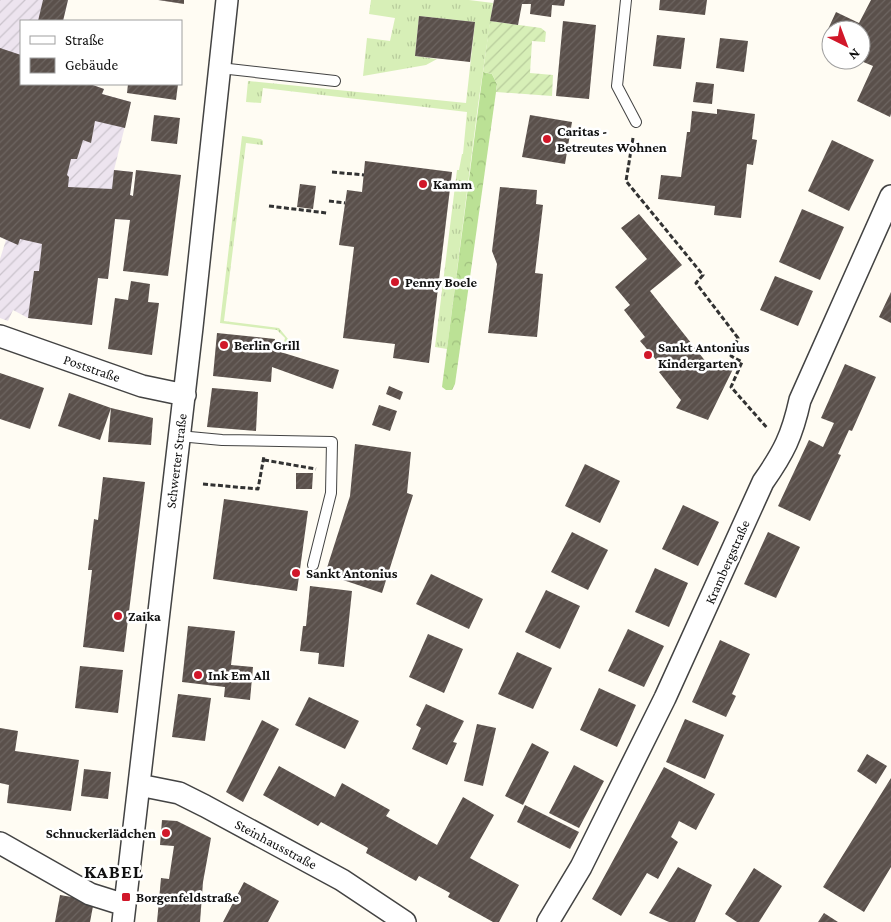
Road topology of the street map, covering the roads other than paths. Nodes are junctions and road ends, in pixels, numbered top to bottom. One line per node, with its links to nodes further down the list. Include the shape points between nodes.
1 (227, 0): 3 (street, Schwerter Straße)
2 (626, 0): 5 (lane, via 617,86)
3 (220, 68): 4 (lane); 8 (street, Schwerter Straße)
4 (335, 81)
5 (636, 122)
6 (891, 196): 15 (street, Krambergstraße, via 800,400 793,430 780,458 763,482 665,698 581,867)
7 (0, 336): 8 (street, Poststraße, via 142,386)
8 (185, 395): 9 (street, Schwerter Straße)
9 (179, 436): 10 (lane, via 332,442 330,494); 11 (street, Schwerter Straße)
10 (313, 565)
11 (139, 784): 13 (street, Schwerter Straße); 14 (street, Steinhausstraße, via 179,793 205,806 342,880)
12 (0, 843): 13 (street)
13 (124, 914)
14 (405, 922)
15 (548, 922)

